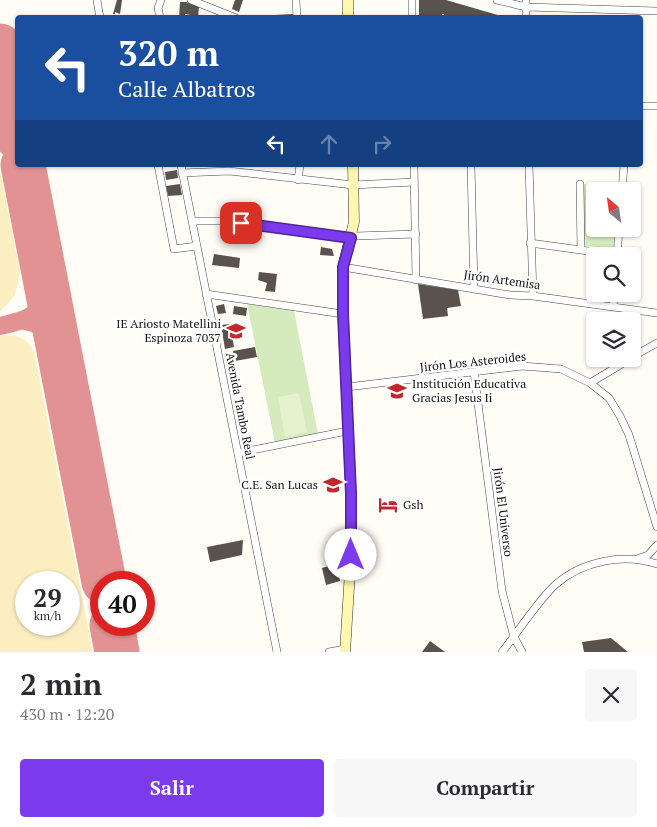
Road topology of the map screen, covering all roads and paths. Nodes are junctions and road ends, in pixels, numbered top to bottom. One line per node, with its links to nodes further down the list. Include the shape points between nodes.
1 (97, 0): 10 (street)
2 (161, 0): 11 (street)
3 (191, 0): 12 (street)
4 (296, 0): 13 (street)
5 (348, 0): 14 (street)
6 (412, 0): 15 (street)
7 (497, 0): 8 (street)
8 (526, 3): 9 (street)
9 (657, 12)
10 (100, 15)
11 (159, 15)
12 (228, 15)
13 (297, 15)
14 (348, 15)
15 (412, 15)
16 (657, 105): 17 (street)
17 (643, 106)
18 (158, 167): 37 (street, via 174,249)
19 (181, 167): 27 (street, Avenida Tambo Real)
20 (300, 167): 28 (street)
21 (353, 167): 32 (street)
22 (414, 167): 29 (street)
23 (471, 167): 42 (street)
24 (529, 167): 36 (street)
25 (624, 167): 30 (street)
26 (230, 168): 27 (street); 28 (street)
27 (182, 173): 33 (street, Avenida Tambo Real)
28 (298, 180): 32 (street)
29 (414, 182): 32 (street); 34 (street)
30 (623, 182)
31 (580, 184): 38 (street)
32 (353, 185): 35 (street)
33 (193, 221): 35 (street, via 223,221); 37 (street, Avenida Tambo Real)
34 (416, 234): 35 (street); 41 (street)
35 (351, 238): 40 (street)
36 (530, 243): 38 (street); 44 (street)
37 (197, 246): 43 (street, Avenida Tambo Real)
38 (581, 250): 39 (street)
39 (586, 251)
40 (343, 267): 41 (street, Jirón Artemisa); 47 (street)
41 (416, 280): 42 (street, Jirón Artemisa)
42 (474, 288): 44 (street, Jirón Artemisa)
43 (206, 294): 47 (street); 56 (street, Avenida Tambo Real)
44 (532, 296): 46 (street, Jirón Artemisa)
45 (613, 302): 46 (street)
46 (613, 307): 48 (street, Jirón Artemisa)
47 (343, 314): 54 (street)
48 (657, 314)
49 (657, 343): 50 (street)
50 (641, 352)
51 (616, 367): 53 (street)
52 (474, 372): 53 (street, Jirón Los Asteroides, via 522,366 561,369); 54 (street, Jirón Los Asteroides); 61 (street, Jirón El Universo, via 502,591)
53 (590, 382): 57 (street, Jirón Los Asteroides, via 608,398 629,435)
54 (347, 388): 55 (street)
55 (347, 431): 56 (street); 62 (street, via 351,555)
56 (238, 453): 63 (street, Avenida Tambo Real)
57 (657, 525)
58 (657, 545): 59 (street, via 648,555)
59 (637, 559): 60 (street); 61 (street, via 600,562 569,575 550,591)
60 (657, 564)
61 (514, 637): 65 (street); 66 (street, Jirón El Universo)
62 (345, 651): 64 (street)
63 (277, 652)
64 (329, 652)
65 (502, 652)
66 (522, 652)

